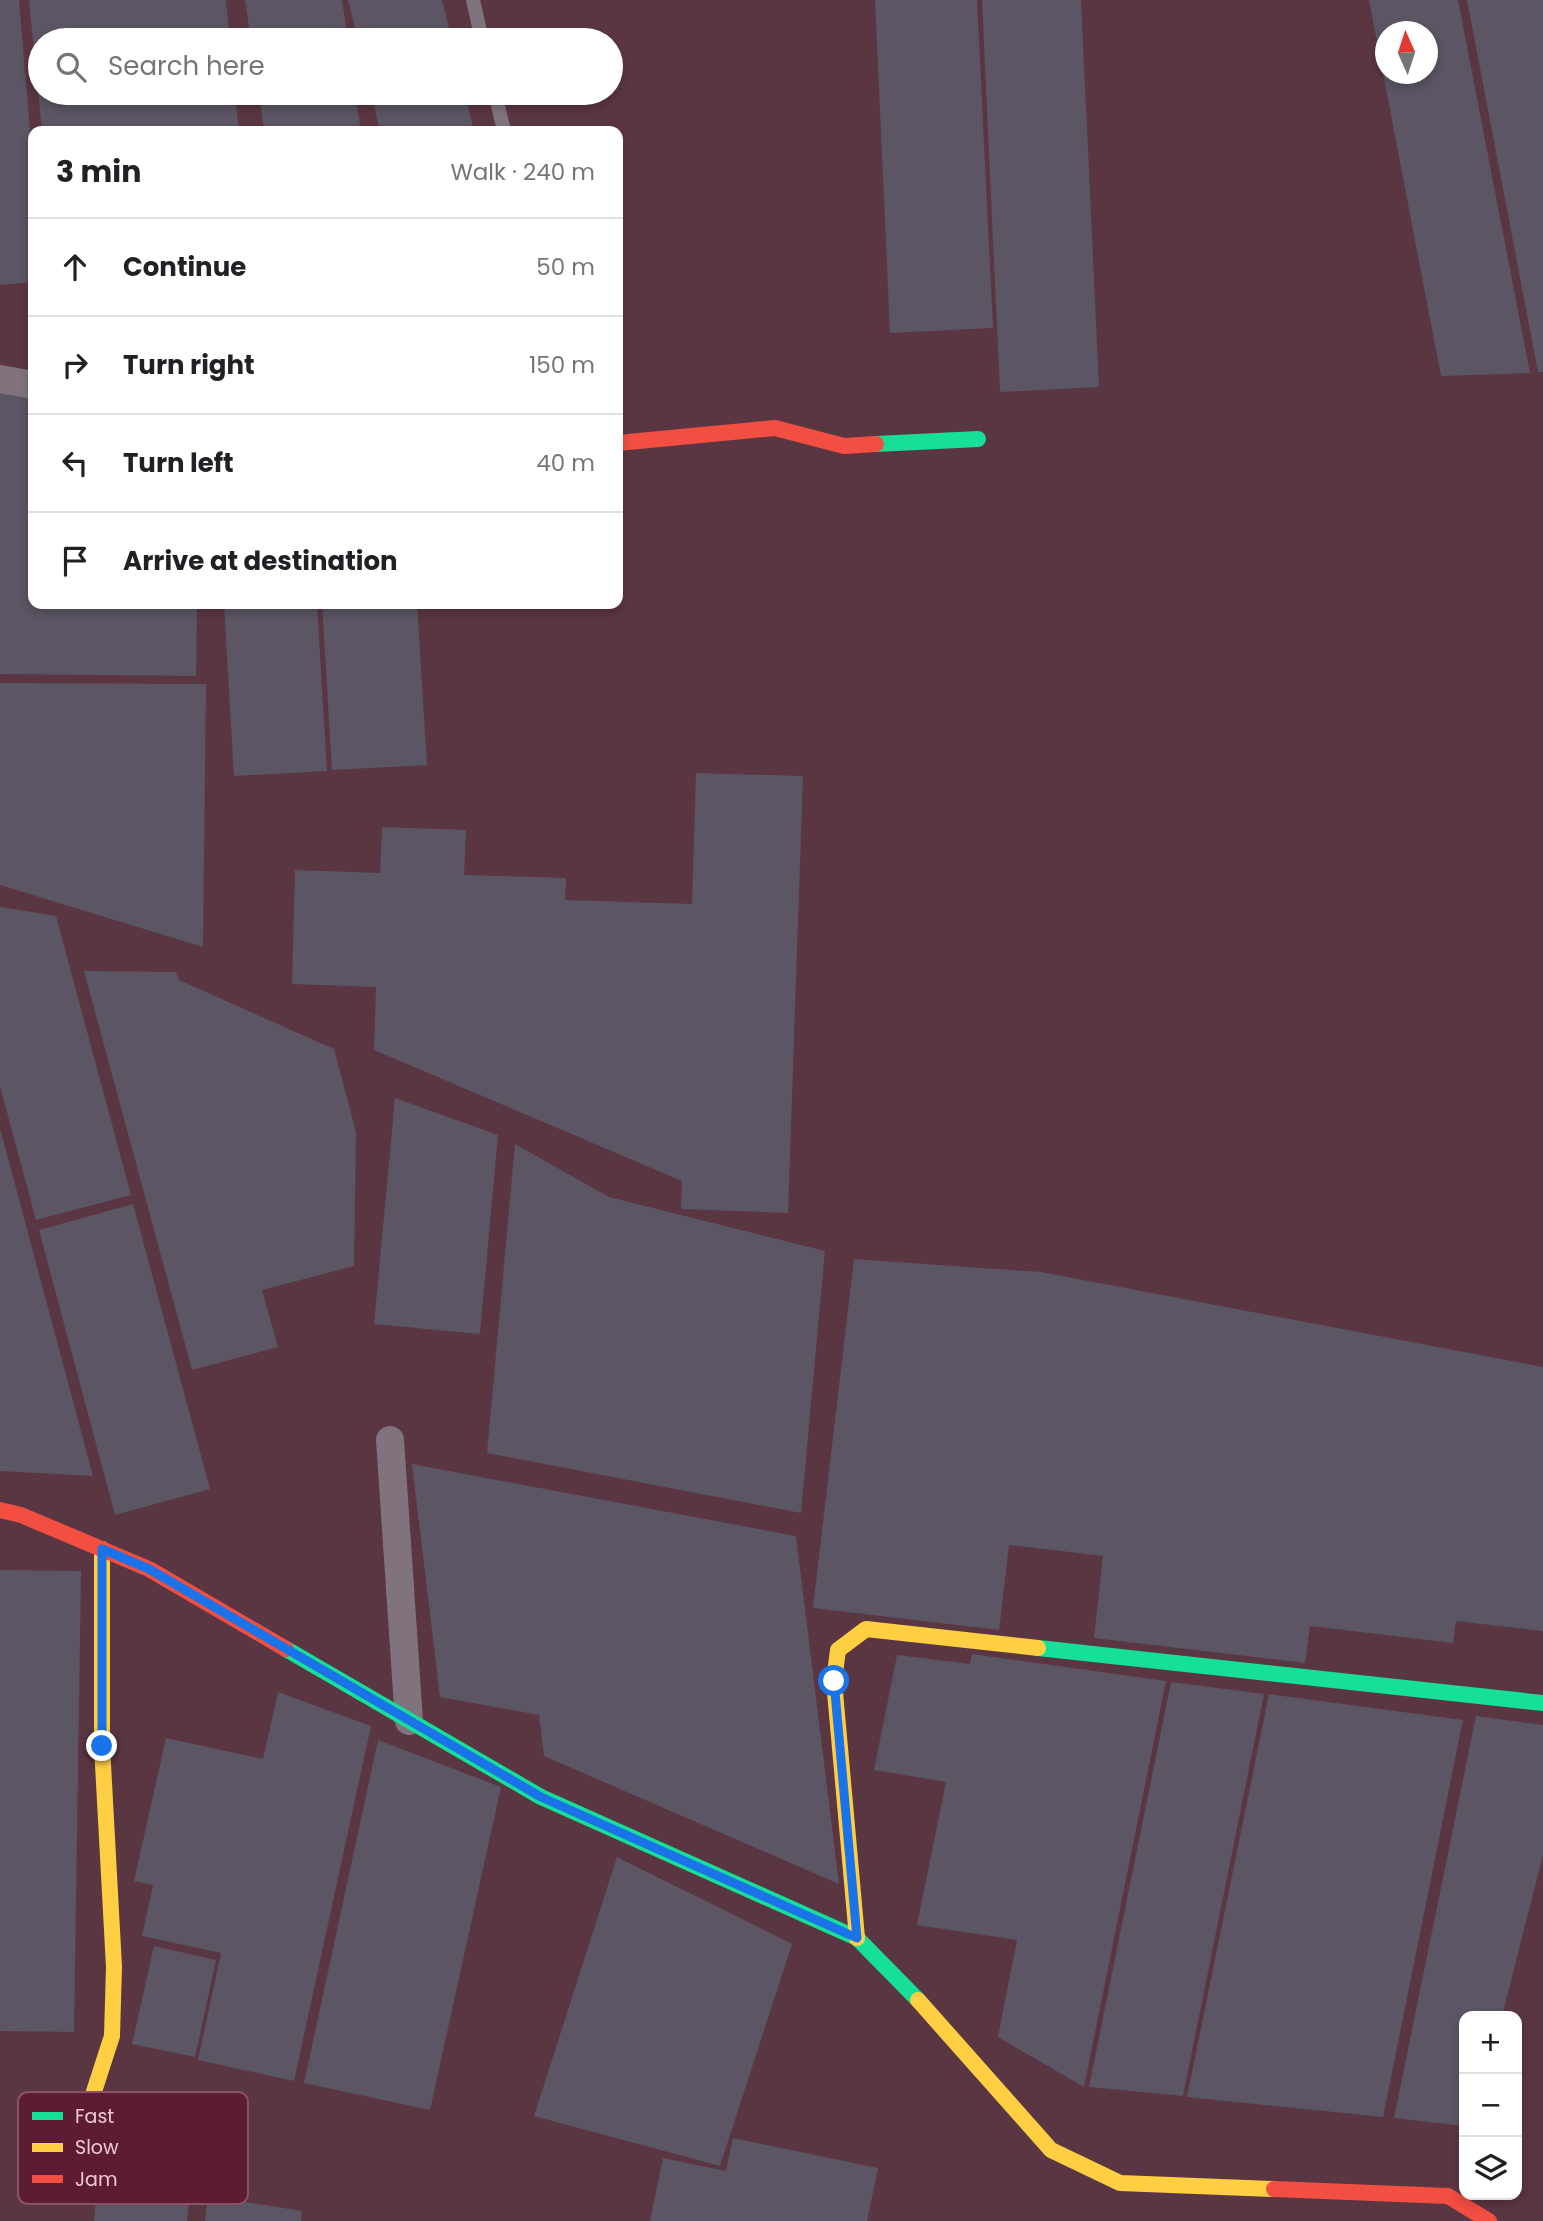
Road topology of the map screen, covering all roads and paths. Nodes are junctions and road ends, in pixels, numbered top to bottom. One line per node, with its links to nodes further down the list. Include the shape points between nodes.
1 (473, 0): 2 (lane)
2 (479, 28)
3 (498, 105): 4 (lane)
4 (504, 126)
5 (0, 379): 6 (street)
6 (28, 384)
7 (978, 439): 8 (street, via 844,446 775,428)
8 (623, 443)
9 (390, 1440): 13 (street)
10 (0, 1510): 11 (street)
11 (102, 1549): 13 (street, via 149,1569); 15 (street, via 102,1746 114,1967 112,2036)
12 (1543, 1703): 14 (street, via 866,1629 838,1650 834,1681)
13 (409, 1721): 14 (street, via 541,1797)
14 (857, 1938): 16 (street, via 889,1967 1051,2150 1120,2183 1448,2196)
15 (94, 2092)
16 (1489, 2221)

